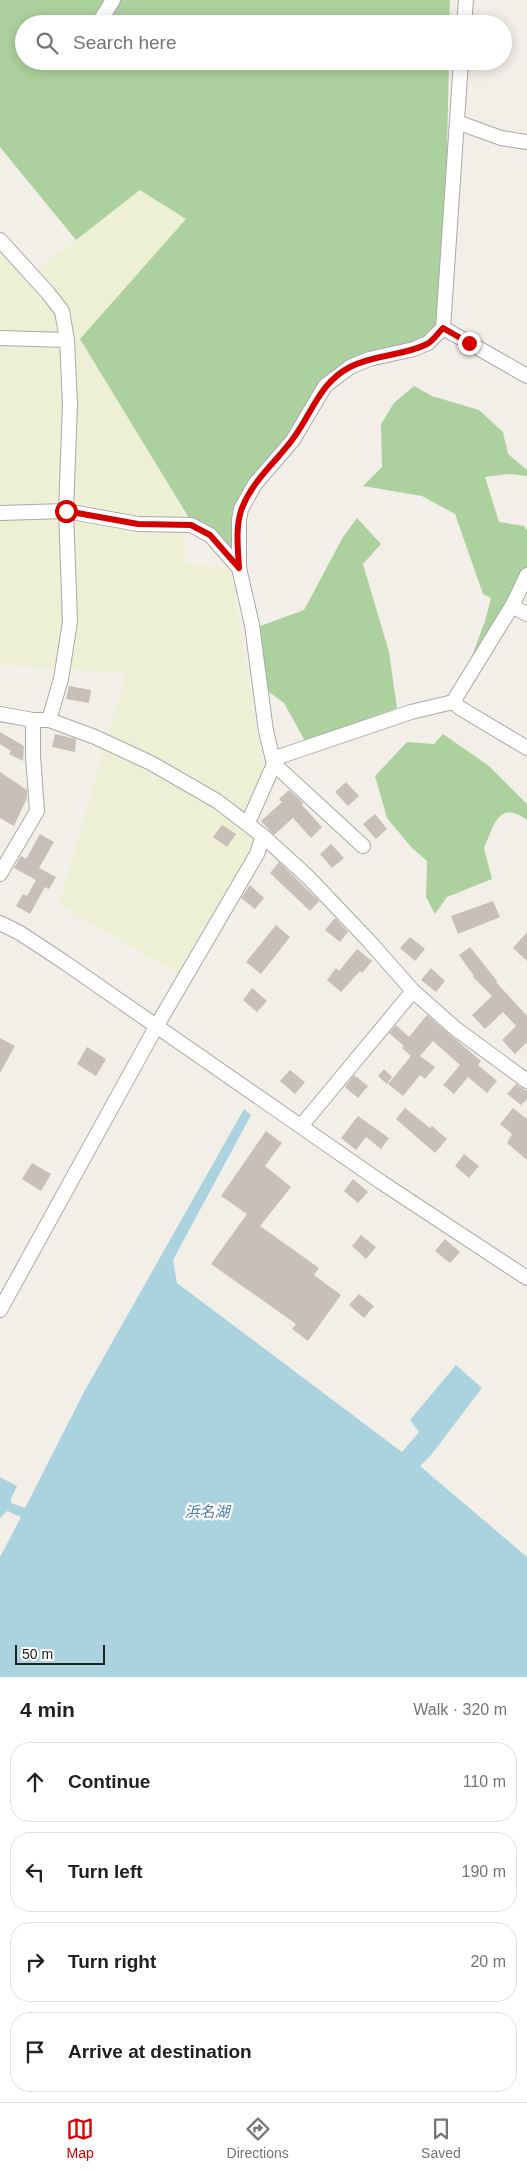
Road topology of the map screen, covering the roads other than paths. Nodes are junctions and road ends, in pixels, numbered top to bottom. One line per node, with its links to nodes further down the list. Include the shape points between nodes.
1 (113, 0): 3 (street)
2 (466, 0): 4 (street)
3 (104, 15)
4 (465, 15)
5 (460, 70): 6 (street)
6 (456, 122): 7 (street, via 501,138); 9 (street)
7 (527, 142)
8 (0, 240): 11 (street, via 62,311)
9 (443, 328): 12 (street); 15 (street, via 428,343 369,359 350,367 325,386 293,440 259,478 241,509)
10 (0, 338): 11 (street)
11 (67, 340): 13 (street, via 70,404)
12 (527, 376)
13 (66, 511): 14 (street); 15 (street, via 138,524 191,525 210,535); 22 (street, via 70,622)
14 (0, 513)
15 (239, 568): 24 (street, via 252,625 266,731)
16 (527, 575): 17 (street)
17 (512, 606): 18 (street); 19 (street)
18 (527, 614)
19 (453, 702): 23 (street); 24 (street, via 411,712 281,756)
20 (0, 714): 21 (street)
21 (32, 720): 22 (street); 28 (street, via 38,811)
22 (50, 720): 25 (street, via 151,763)
23 (527, 748)
24 (274, 764): 25 (street); 27 (street)
25 (248, 823): 26 (street)
26 (263, 836): 30 (street, via 308,877); 31 (street, via 257,854)
27 (362, 846)
28 (0, 874)
29 (0, 923): 31 (street, via 20,933)
30 (413, 991): 32 (street, via 456,1029); 33 (street)
31 (156, 1026): 33 (street); 35 (street)
32 (527, 1081)
33 (301, 1126): 34 (street)
34 (527, 1278)
35 (0, 1310)

